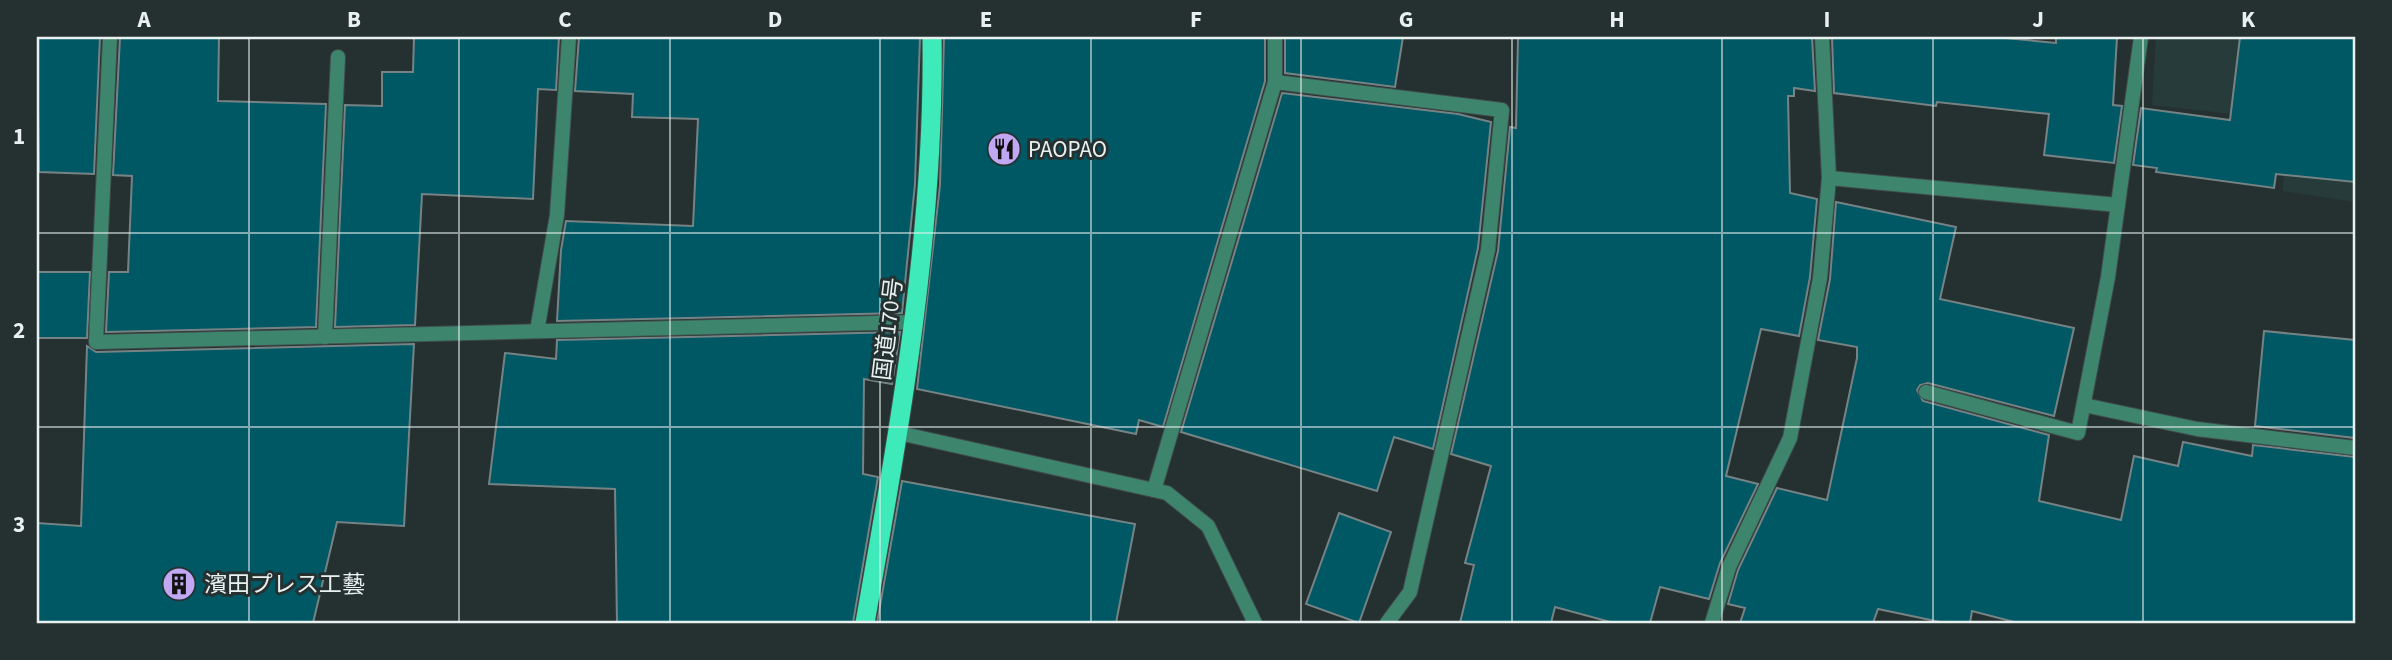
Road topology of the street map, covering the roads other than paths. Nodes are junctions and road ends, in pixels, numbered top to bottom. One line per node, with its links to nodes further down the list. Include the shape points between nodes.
1 (110, 37): 13 (street, via 96,342)
2 (569, 37): 12 (street, via 557,215)
3 (932, 37): 11 (highway, 国道170号)
4 (1275, 37): 8 (street)
5 (1822, 37): 9 (street)
6 (2141, 37): 10 (street)
7 (338, 58): 13 (street)
8 (1275, 82): 18 (street); 21 (street, via 1502,110 1489,250 1410,592)
9 (1829, 178): 10 (street); 22 (street, via 1821,278 1790,438 1729,567)
10 (2118, 205): 15 (street)
11 (916, 322): 12 (street); 16 (highway, 国道170号)
12 (537, 331): 13 (street)
13 (325, 337)
14 (1926, 392): 15 (street, via 2078,433)
15 (2084, 405): 17 (street, via 2197,429)
16 (899, 433): 18 (street); 19 (highway, 国道170号)
17 (2355, 448)
18 (1154, 490): 20 (street, via 1167,493 1208,526)
19 (865, 623)
20 (1255, 623)
21 (1387, 623)
22 (1712, 623)

